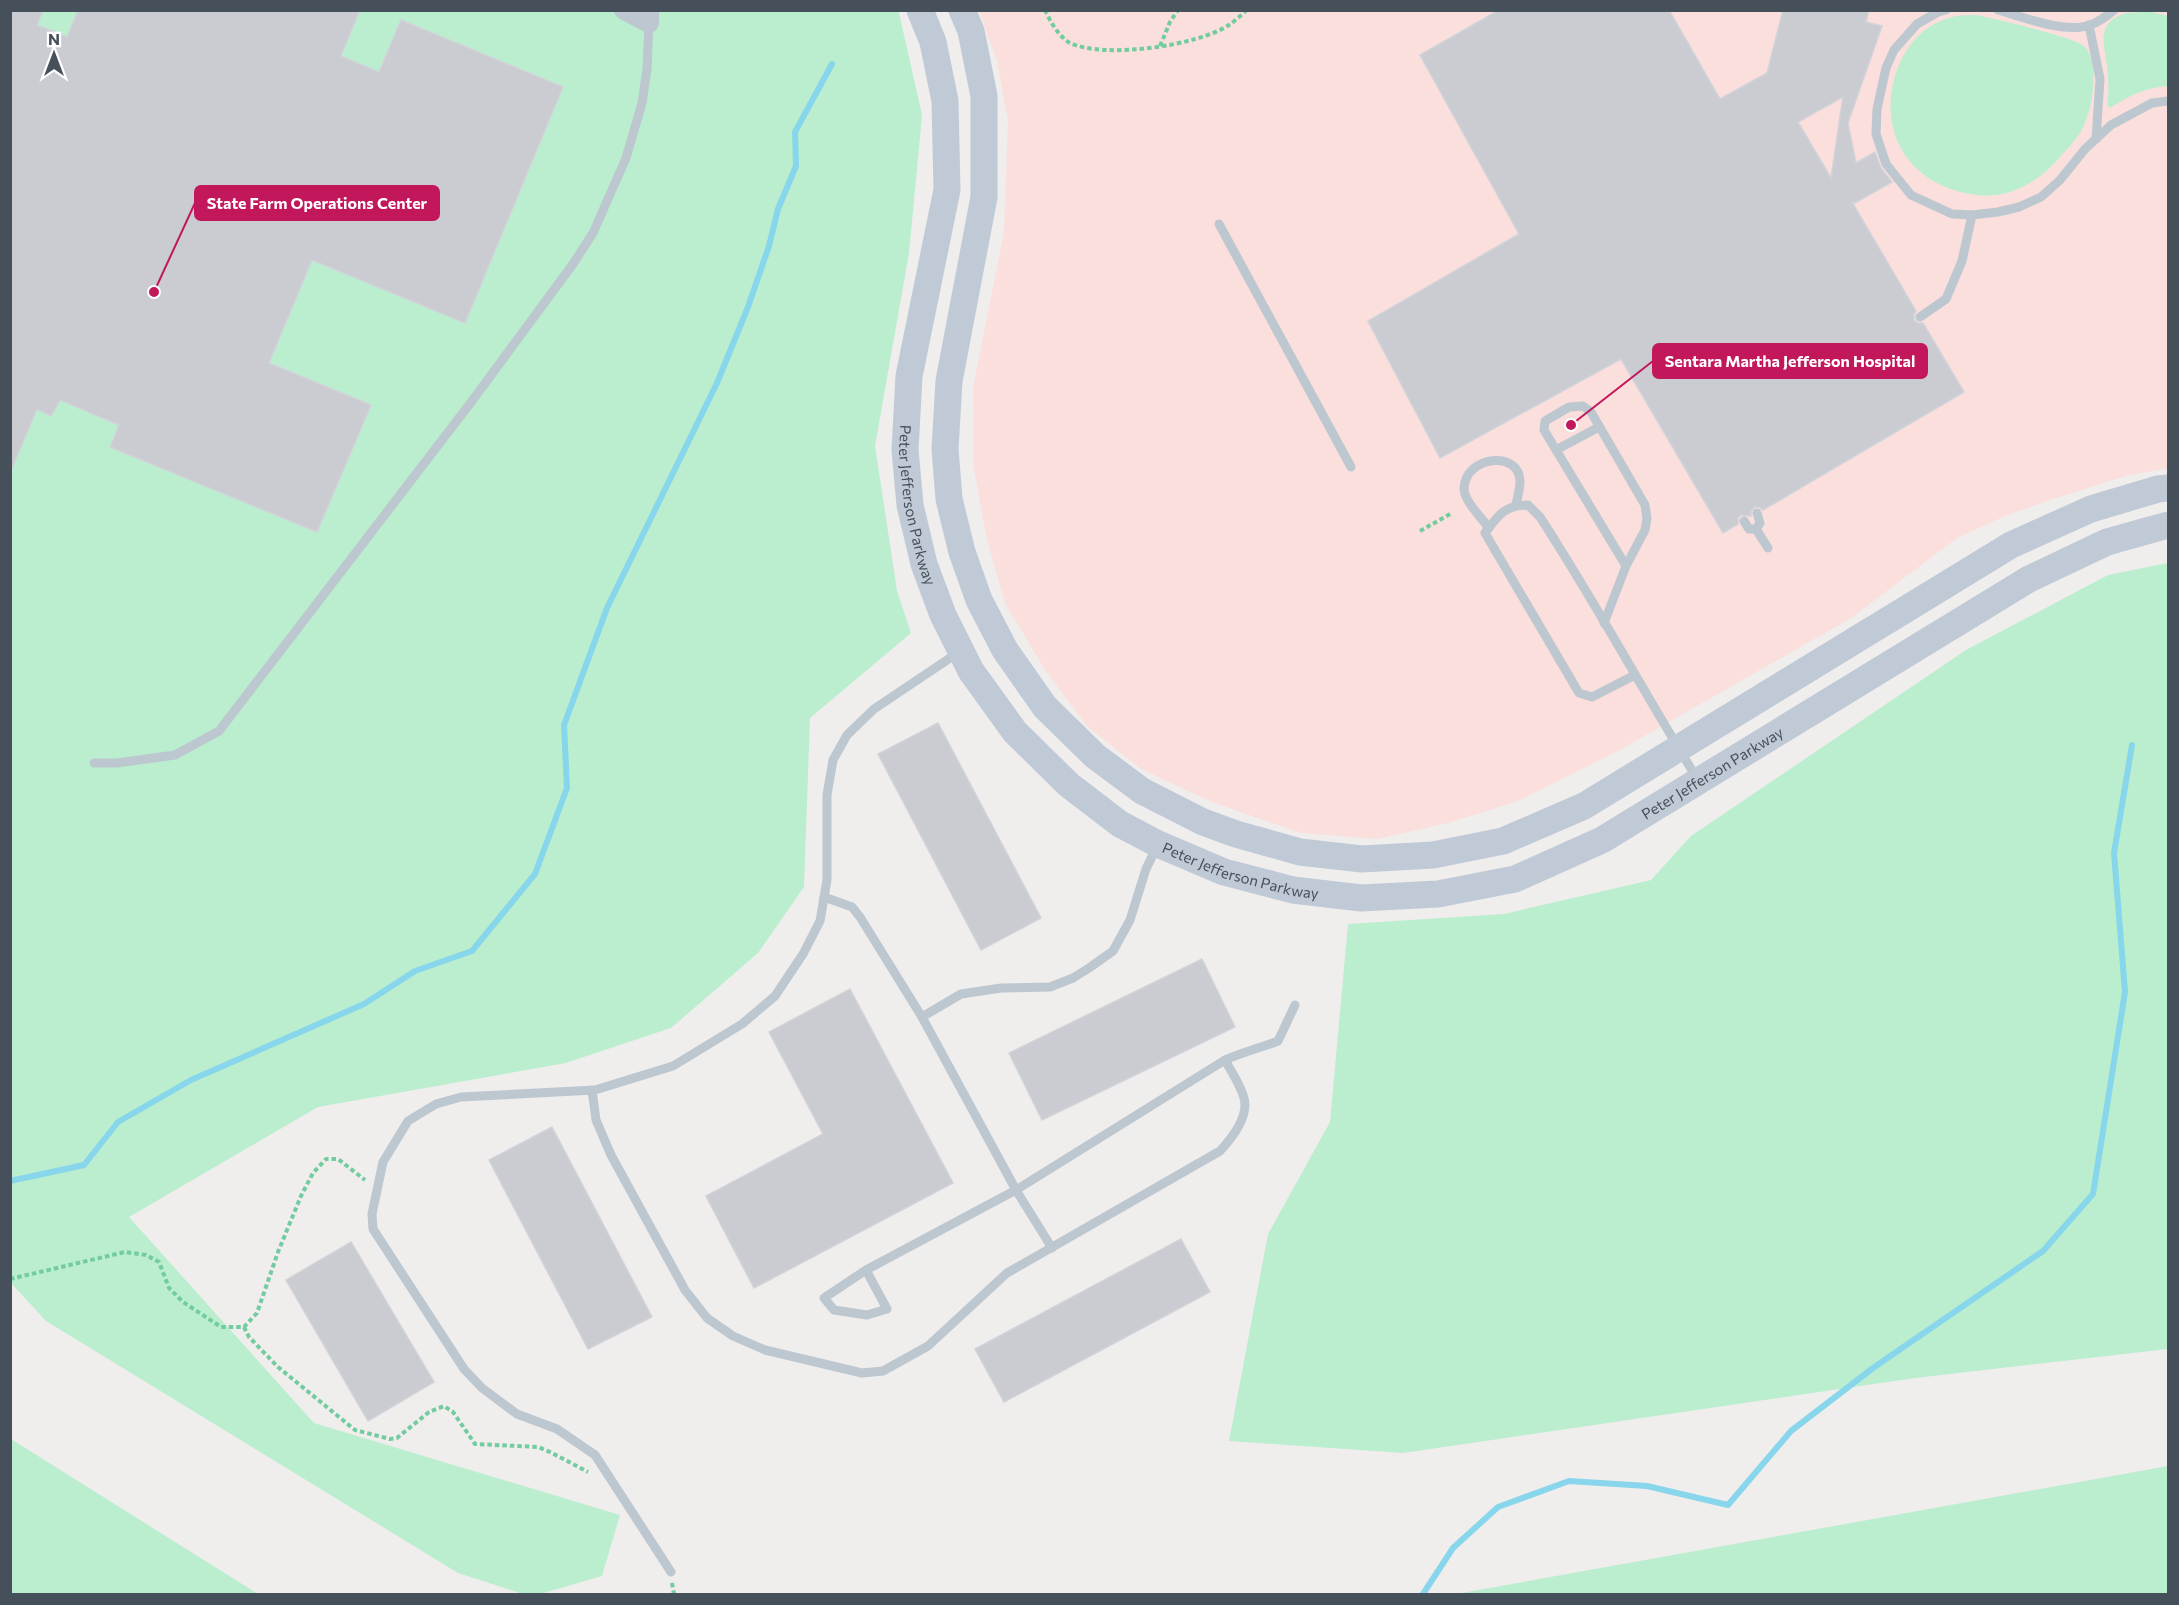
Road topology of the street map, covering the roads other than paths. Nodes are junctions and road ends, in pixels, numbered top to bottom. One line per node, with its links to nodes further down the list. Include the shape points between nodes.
1 (624, 10): 7 (street)
2 (920, 10): 27 (street, Peter Jefferson Parkway, via 933,42 945,100 947,190 909,376 905,450 910,505 924,564)
3 (962, 10): 29 (street, Peter Jefferson Parkway, via 971,31 984,96 984,197 949,381 945,449 949,499 979,600 1005,650 1046,707 1095,756 1142,791 1203,822 1300,852 1362,859 1433,855 1503,841 1584,806)
4 (1946, 10): 11 (lane, via 1917,24 1894,50 1877,109 1876,134 1886,164 1911,195 1952,214)
5 (1998, 10): 8 (lane, via 2052,25)
6 (2114, 10): 8 (lane)
7 (649, 17): 30 (lane, via 648,69 642,103 626,158 593,233 472,401 219,731 175,755)
8 (2089, 26): 10 (lane, via 2100,79)
9 (2169, 101): 10 (lane, via 2152,103 2127,116)
10 (2096, 139): 11 (lane, via 2042,197 2010,210)
11 (1972, 215): 13 (lane, via 1962,261 1946,299)
12 (1219, 224): 16 (lane)
13 (1920, 317)
14 (1599, 427): 15 (lane); 15 (lane, via 1583,406 1569,407 1545,421 1544,430); 25 (lane, via 1645,505 1645,530)
15 (1556, 450): 25 (lane)
16 (1352, 467)
17 (2169, 488): 29 (street, Peter Jefferson Parkway, via 2091,509 2011,545)
18 (1516, 505): 22 (lane, via 1499,513); 22 (lane, via 1520,480 1516,470 1496,459 1475,467 1464,488 1467,499); 26 (lane, via 1528,505 1540,517)
19 (1757, 513): 23 (lane, via 1760,523)
20 (1744, 521): 23 (lane, via 1749,529)
21 (2169, 525): 31 (street, Peter Jefferson Parkway, via 2107,542 2029,579)
22 (1489, 528): 28 (lane, via 1485,533 1579,693 1592,697)
23 (1756, 529): 24 (lane)
24 (1768, 548)
25 (1626, 566): 26 (lane)
26 (1604, 623): 28 (lane)
27 (961, 651): 32 (street, Peter Jefferson Parkway, via 1015,732 1069,785 1120,824); 33 (lane, via 874,709 847,735 833,760 827,795)
28 (1635, 675): 29 (lane)
29 (1678, 749): 31 (lane)
30 (94, 763)
31 (1699, 782): 32 (street, Peter Jefferson Parkway, via 1602,840 1515,879 1438,894 1361,898 1293,891 1224,872)
32 (1158, 844): 35 (lane, via 1130,920 1113,951 1105,957 1073,978 1050,987 961,994)
33 (824, 897): 35 (lane, via 852,907); 37 (lane, via 820,921 803,954 775,996 759,1010 673,1066)
34 (1295, 1005): 36 (lane, via 1278,1041)
35 (922, 1017): 38 (lane)
36 (1226, 1060): 38 (lane); 39 (lane, via 1245,1097 1244,1112 1234,1135 1220,1151)
37 (592, 1090): 39 (lane, via 596,1120 611,1155 685,1290 707,1318 733,1336 765,1350 862,1373 882,1371 928,1346 1007,1273); 41 (lane, via 461,1097 436,1104 408,1121 382,1162 373,1229 464,1369 517,1414 557,1429 595,1455)
38 (1016, 1190): 39 (lane); 40 (lane)
39 (1052, 1248)
40 (866, 1270): 40 (lane, via 824,1298 834,1310 867,1315 886,1309)
41 (671, 1572)

